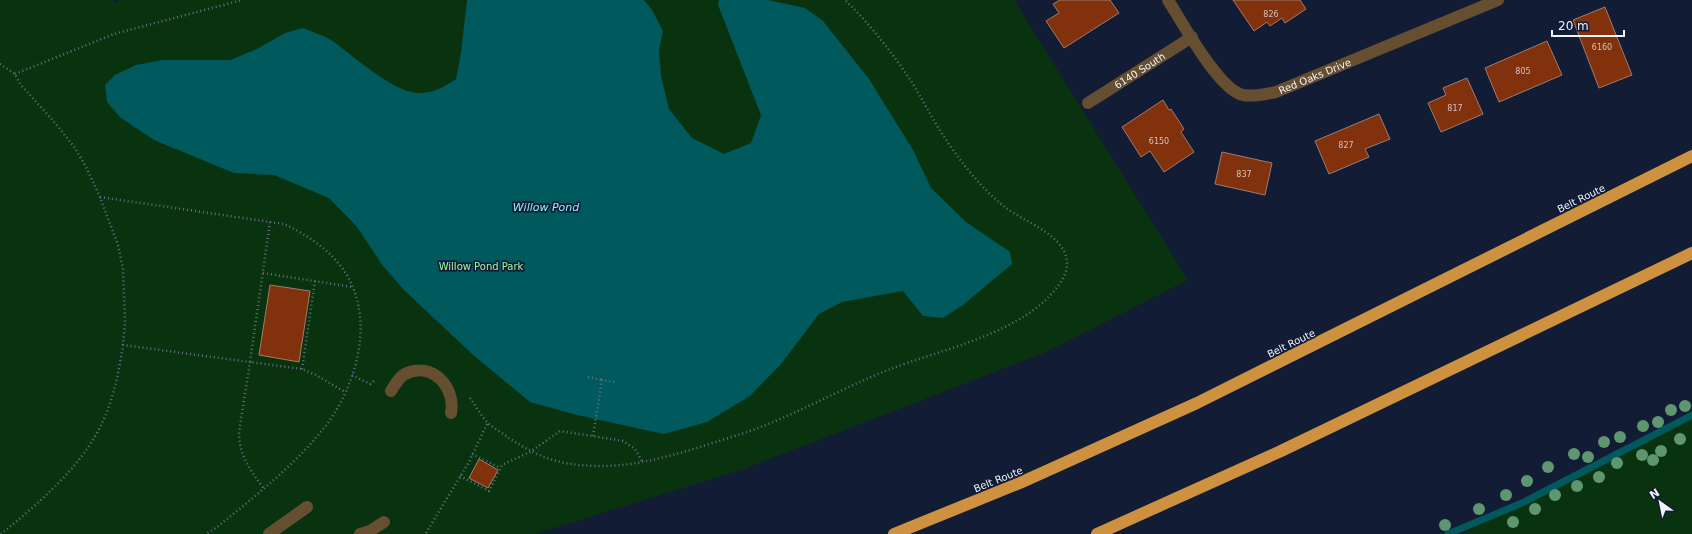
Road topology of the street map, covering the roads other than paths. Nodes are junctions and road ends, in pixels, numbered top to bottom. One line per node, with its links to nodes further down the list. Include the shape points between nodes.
1 (1168, 0): 3 (street, Red Oaks Drive)
2 (1498, 0): 3 (street, Red Oaks Drive, via 1276,92 1255,96 1232,91 1223,83)
3 (1192, 37): 4 (street, 6140 South)
4 (1088, 103)
5 (1692, 156): 13 (highway, Belt Route, via 1197,403 1022,482)
6 (1692, 253): 14 (highway, via 1281,451)
7 (391, 390): 8 (street, via 405,374 420,371 434,375 441,378 449,391 453,405)
8 (451, 413)
9 (307, 507): 11 (street)
10 (384, 522): 12 (street)
11 (269, 534)
12 (360, 534)
13 (894, 534)
14 (1097, 534)

